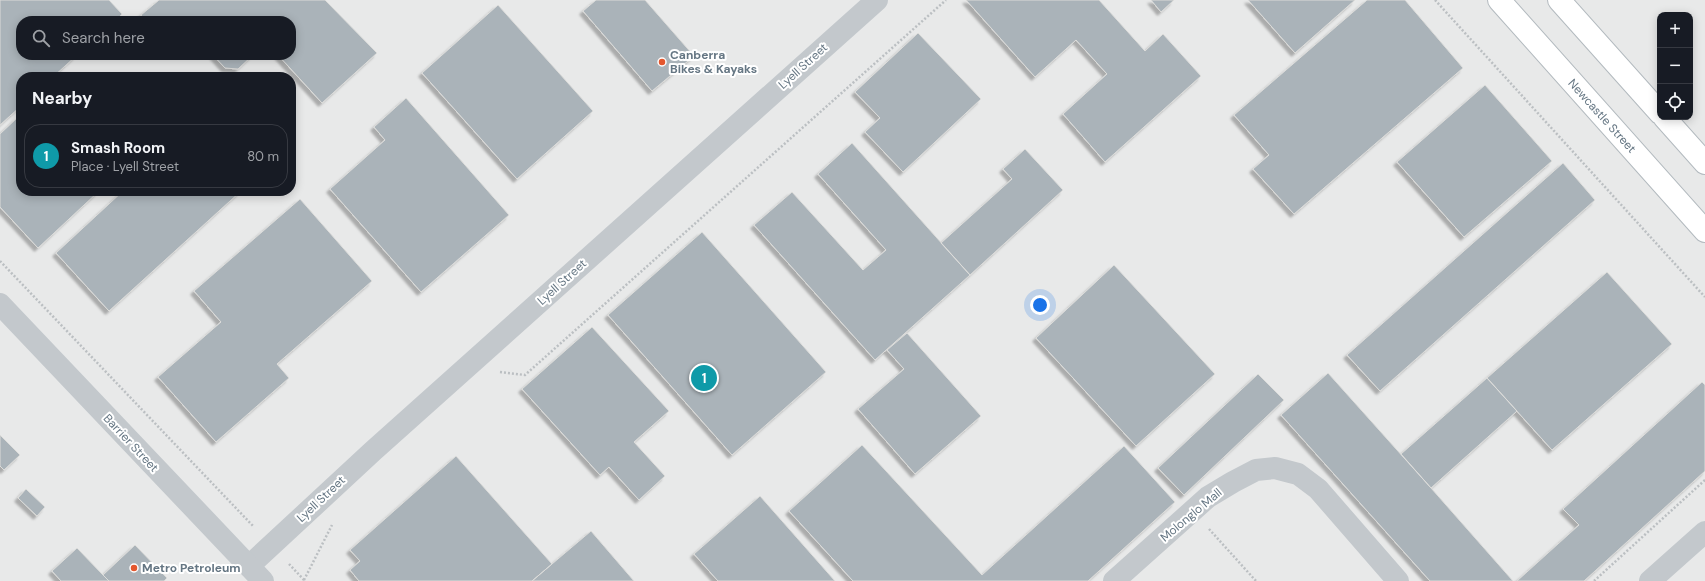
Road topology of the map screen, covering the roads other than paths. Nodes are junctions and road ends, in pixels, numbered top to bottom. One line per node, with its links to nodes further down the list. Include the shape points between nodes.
1 (877, 0): 10 (street, Lyell Street, via 271,545)
2 (1499, 0): 7 (main road, Newcastle Street)
3 (1559, 0): 4 (main road)
4 (1657, 110)
5 (1667, 120): 6 (main road)
6 (1705, 163)
7 (1705, 231)
8 (0, 304): 10 (street, Barrier Street)
9 (1705, 532): 13 (street)
10 (256, 574)
11 (1114, 581): 12 (street, Molonglo Mall, via 1208,497 1256,470 1275,468 1298,474 1318,490)
12 (1398, 581)
13 (1650, 581)

